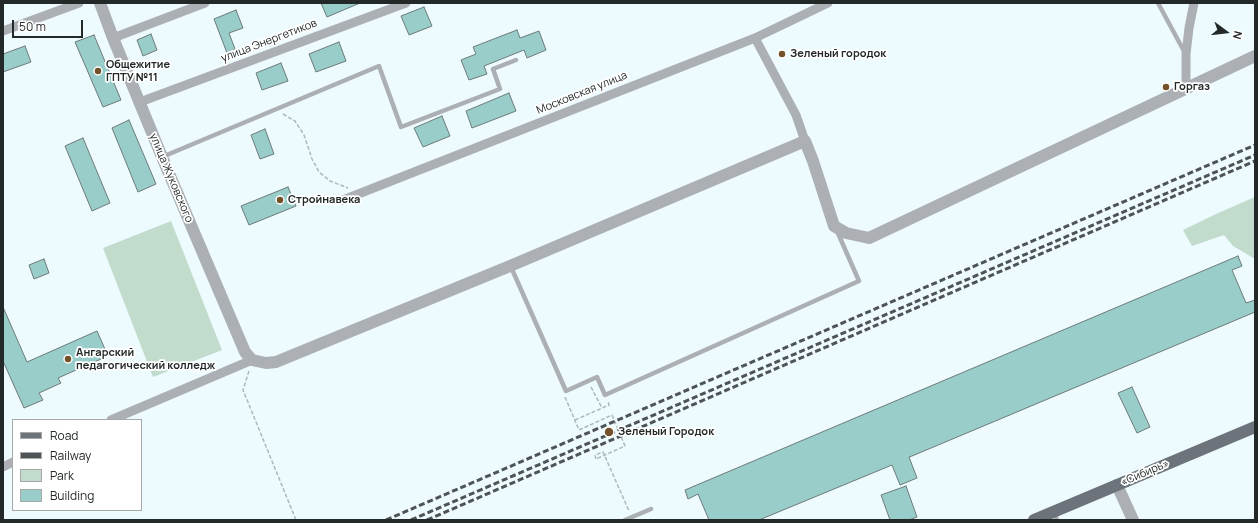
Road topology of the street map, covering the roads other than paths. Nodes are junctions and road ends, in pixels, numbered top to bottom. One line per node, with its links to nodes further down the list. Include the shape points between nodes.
1 (79, 3): 8 (street)
2 (100, 3): 9 (street, улица Жуковского)
3 (205, 3): 9 (street)
4 (406, 3): 15 (street, улица Энергетиков)
5 (828, 3): 10 (street, Московская улица)
6 (1158, 3): 11 (lane)
7 (1194, 3): 11 (street)
8 (3, 31)
9 (113, 38): 15 (street, улица Жуковского)
10 (756, 38): 16 (street, via 796,115); 18 (street, Московская улица)
11 (1186, 54): 14 (street)
12 (1255, 56): 14 (street)
13 (516, 60): 17 (lane, via 493,69 500,89 401,127 379,66)
14 (1186, 88): 19 (street, via 869,238 846,233)
15 (140, 102): 17 (street, улица Жуковского)
16 (805, 141): 19 (street); 20 (street)
17 (162, 157): 21 (street, улица Жуковского)
18 (343, 200)
19 (834, 226): 20 (lane, via 859,281 605,395 597,377 566,391)
20 (510, 266): 21 (street, via 276,362 266,363)
21 (249, 356): 22 (street)
22 (113, 419)
23 (1255, 427): 26 (main road, «Сибирь»)
24 (12, 462): 25 (street)
25 (3, 467)
26 (1117, 485): 28 (main road, «Сибирь»); 31 (street)
27 (651, 509): 29 (lane)
28 (1055, 516): 30 (main road, «Сибирь»)
29 (625, 520)
30 (1034, 520)
31 (1133, 520)

